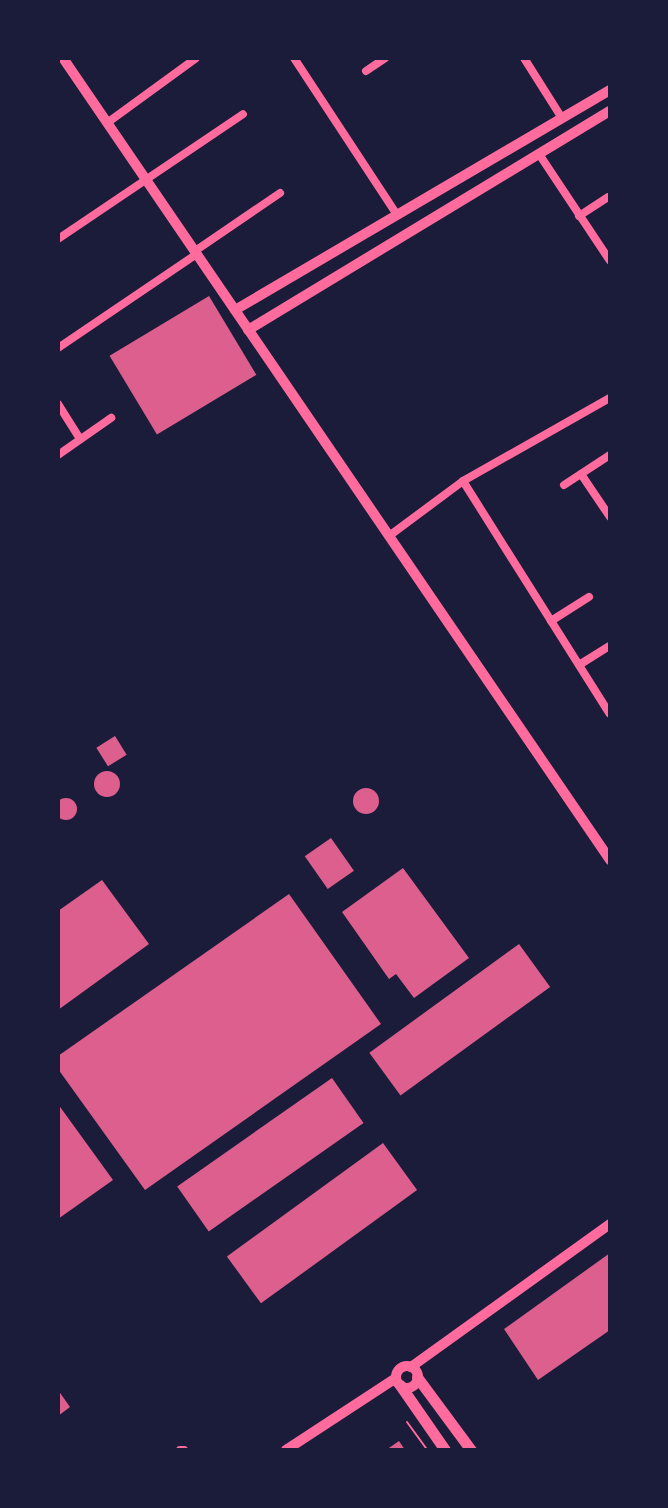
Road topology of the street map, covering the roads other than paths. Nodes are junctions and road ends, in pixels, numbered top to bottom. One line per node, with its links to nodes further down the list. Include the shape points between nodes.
1 (63, 58): 12 (street)
2 (196, 58): 12 (street)
3 (294, 58): 17 (street)
4 (385, 58): 6 (street)
5 (524, 58): 11 (street)
6 (366, 71)
7 (610, 90): 8 (street)
8 (599, 96): 9 (street); 11 (street)
9 (610, 112): 13 (street)
10 (243, 114): 14 (street)
11 (562, 118): 17 (street)
12 (107, 123): 14 (street)
13 (539, 154): 18 (street); 23 (street)
14 (145, 179): 19 (street); 20 (street)
15 (280, 193): 20 (street)
16 (608, 197): 18 (street)
17 (397, 215): 22 (street)
18 (579, 216): 21 (street)
19 (58, 239)
20 (196, 253): 24 (street); 26 (street)
21 (609, 259)
22 (274, 287): 23 (street); 24 (street)
23 (286, 306): 25 (street)
24 (235, 310): 25 (street)
25 (248, 330): 37 (street)
26 (58, 348)
27 (610, 398): 34 (street)
28 (58, 404): 30 (street)
29 (111, 418): 30 (street)
30 (80, 439): 31 (street)
31 (58, 455)
32 (610, 455): 33 (street)
33 (581, 474): 35 (street); 36 (street)
34 (463, 481): 37 (street); 39 (street)
35 (564, 485)
36 (610, 517)
37 (389, 536): 43 (street)
38 (589, 597): 39 (street)
39 (551, 621): 41 (street)
40 (610, 646): 41 (street)
41 (579, 665): 42 (street)
42 (608, 707)
43 (610, 860)
44 (610, 1224): 45 (street)
45 (414, 1372): 46 (street, via 400,1369); 46 (street, via 412,1387); 49 (main road)
46 (398, 1382): 47 (street); 48 (main road)
47 (286, 1450)
48 (445, 1450)
49 (471, 1450)

